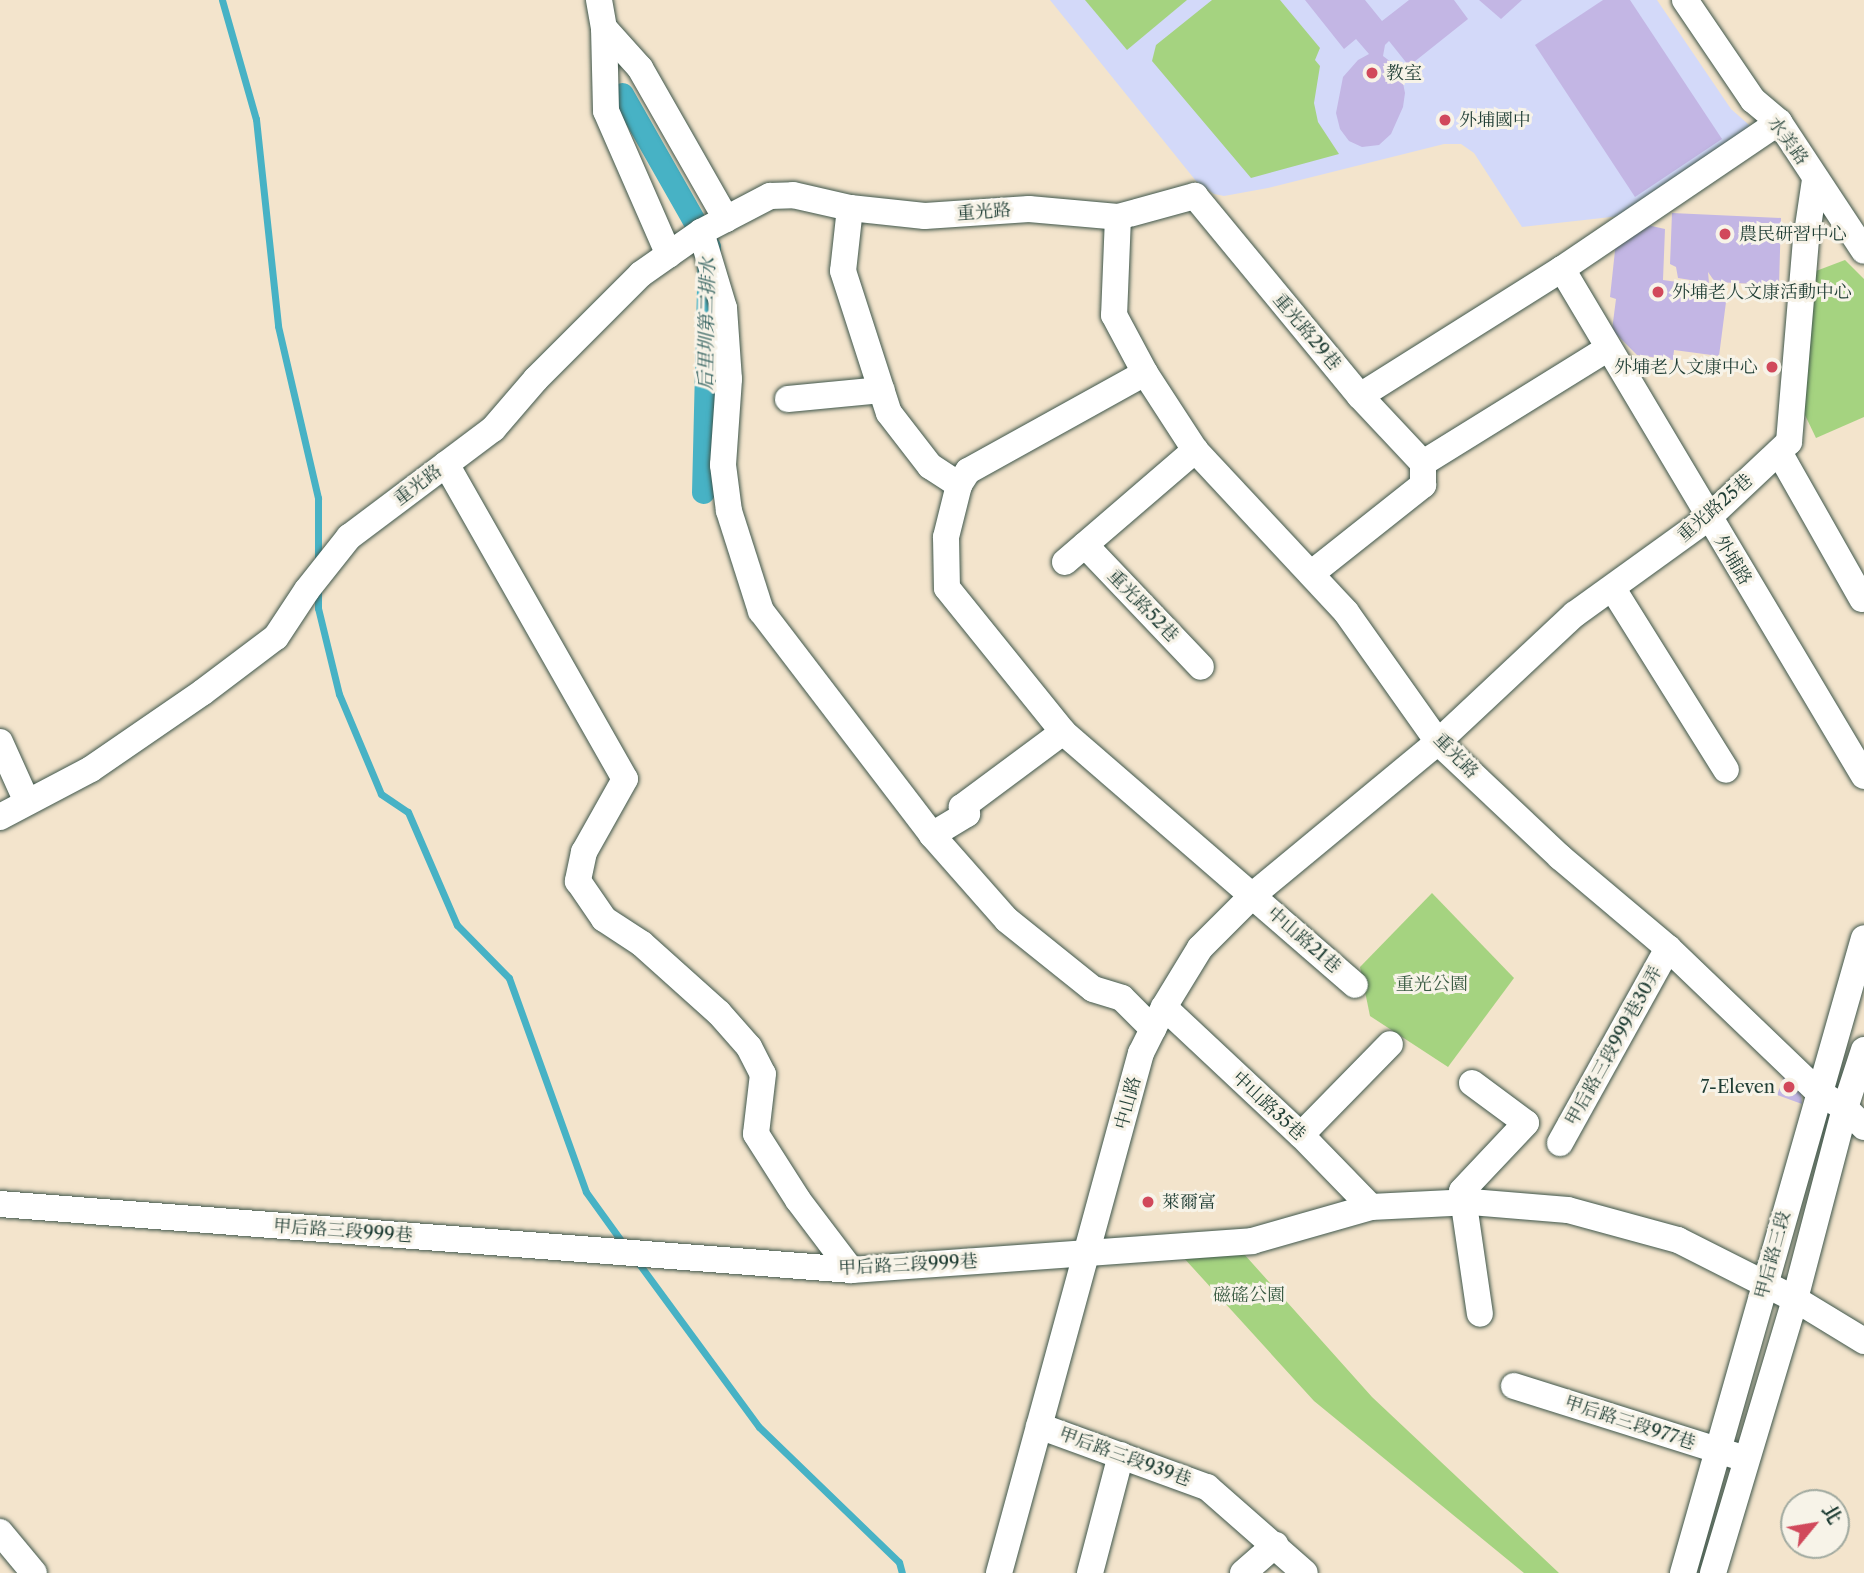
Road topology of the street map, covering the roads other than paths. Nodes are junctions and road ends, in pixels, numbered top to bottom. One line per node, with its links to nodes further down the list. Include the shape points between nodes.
1 (599, 0): 3 (street)
2 (1685, 0): 4 (street, 水美路, via 1753,100)
3 (604, 28): 9 (street, via 640,68); 12 (street, via 606,111)
4 (1779, 122): 5 (street, 水美路); 13 (street)
5 (1815, 180): 11 (street, 水美路); 20 (street, 重光路25巷, via 1789,442)
6 (1195, 196): 8 (street, 重光路); 17 (street, 重光路29巷)
7 (850, 208): 8 (street, 重光路, via 925,216 1029,209); 9 (street, 重光路, via 793,195 770,196); 16 (street, via 843,271)
8 (1118, 217): 15 (street, 重光路, via 1114,315)
9 (726, 219): 10 (street, 重光路)
10 (701, 232): 12 (street, 重光路); 36 (street, 中山路35巷, via 724,308 729,379 723,465 729,511 761,611)
11 (1864, 251)
12 (669, 255): 22 (street, 重光路, via 641,274 493,429)
13 (1562, 269): 14 (street, 外埔路); 17 (street)
14 (1607, 349): 21 (street); 24 (street, 外埔路)
15 (1144, 373): 19 (street, 重光路); 23 (street, via 968,471)
16 (882, 390): 18 (street); 23 (street, via 889,413 930,466)
17 (1360, 396): 21 (street, 重光路29巷)
18 (788, 399)
19 (1195, 450): 25 (street, 重光路); 28 (street, 重光路52巷, via 1075,554)
20 (1779, 452): 24 (street, 重光路25巷); 27 (street)
21 (1423, 463): 25 (street, via 1423,485)
22 (446, 464): 34 (street, 重光路, via 349,537 276,637 90,769); 53 (street, via 625,779 584,852 578,881 604,919 642,944 719,1013 749,1047 763,1074 756,1134)
23 (959, 485): 29 (street, via 946,537 947,588)
24 (1708, 518): 26 (street, 重光路25巷); 33 (street, 外埔路)
25 (1312, 573): 31 (street, 重光路, via 1383,662)
26 (1613, 589): 31 (street, 重光路25巷, via 1575,614); 32 (street)
27 (1863, 599)
28 (1201, 667)
29 (1063, 732): 36 (street, via 962,807 967,814); 37 (street)
30 (0, 742): 34 (street)
31 (1438, 742): 37 (street, 中山路); 39 (street, 重光路, via 1560,857)
32 (1726, 770)
33 (1864, 776)
34 (27, 802): 35 (street, 重光路)
35 (0, 817)
36 (932, 835): 41 (street, 中山路35巷, via 1007,920 1093,989 1122,998)
37 (1253, 895): 40 (street, 中山路21巷); 41 (street, 中山路, via 1200,948)
38 (1864, 938): 45 (street, 甲后路三段)
39 (1668, 948): 45 (street, 重光路); 48 (street, 甲后路三段999巷30弄)
40 (1355, 985)
41 (1158, 1018): 47 (street, 中山路35巷); 52 (street, 中山路, via 1141,1053)
42 (1390, 1045): 47 (street)
43 (1864, 1050): 46 (street, 甲后路三段)
44 (1472, 1083): 49 (street, via 1526,1123 1462,1191)
45 (1818, 1092): 46 (street, 重光路); 54 (street, 甲后路三段)
46 (1855, 1118): 55 (street, 甲后路三段)
47 (1301, 1135): 51 (street, 中山路35巷)
48 (1560, 1143)
49 (1461, 1203): 51 (street, 甲后路三段999巷); 54 (street, 甲后路三段999巷, via 1568,1210 1678,1240); 56 (street)
50 (0, 1205): 53 (street, 甲后路三段999巷)
51 (1371, 1207): 52 (street, 甲后路三段999巷, via 1252,1241)
52 (1086, 1252): 53 (street, 甲后路三段999巷); 59 (street, 中山路)
53 (851, 1270)
54 (1765, 1286): 55 (street, 甲后路三段999巷); 60 (street, 甲后路三段)
55 (1795, 1299): 57 (street, 甲后路三段999巷); 62 (street, 甲后路三段)
56 (1480, 1314)
57 (1864, 1341)
58 (1514, 1386): 60 (street, 甲后路三段977巷)
59 (1039, 1426): 61 (street, 甲后路三段939巷); 66 (street, 中山路)
60 (1720, 1452): 62 (street, 甲后路三段977巷); 70 (street, 甲后路三段)
61 (1121, 1455): 64 (street, 甲后路三段939巷, via 1207,1486); 67 (street)
62 (1747, 1458): 71 (street, 甲后路三段)
63 (0, 1532): 65 (street)
64 (1275, 1545): 68 (street); 69 (street, 甲后路三段939巷)
65 (34, 1573)
66 (999, 1573)
67 (1090, 1573)
68 (1243, 1573)
69 (1305, 1573)
70 (1683, 1573)
71 (1713, 1573)

